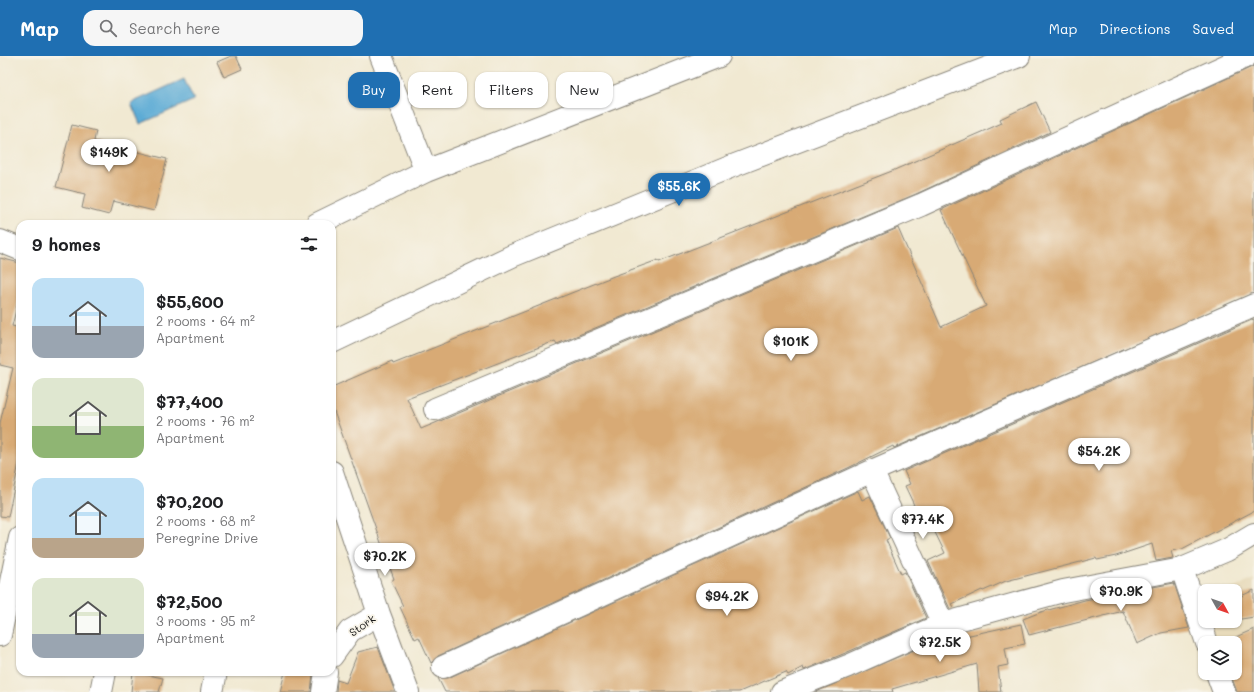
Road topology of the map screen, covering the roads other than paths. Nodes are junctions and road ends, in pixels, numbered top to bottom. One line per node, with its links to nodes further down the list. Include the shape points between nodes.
1 (719, 56): 5 (street)
2 (1019, 56): 10 (street, via 730,167 512,256)
3 (1247, 56): 11 (street, via 920,205)
4 (387, 58): 5 (street)
5 (426, 171): 6 (street)
6 (325, 220)
7 (0, 241): 8 (street)
8 (16, 247)
9 (1254, 305): 12 (street)
10 (336, 340)
11 (435, 409)
12 (872, 471): 18 (street); 22 (street)
13 (336, 484): 17 (street)
14 (1254, 534): 16 (street, via 1227,550)
15 (16, 557): 19 (street)
16 (1182, 569): 18 (street, via 1063,591); 20 (street)
17 (379, 614): 21 (street, Stork, via 350,631); 30 (street)
18 (943, 624): 31 (street)
19 (0, 635)
20 (1205, 636)
21 (336, 650)
22 (444, 667)
23 (103, 676): 27 (street)
24 (215, 676): 28 (street)
25 (325, 676): 29 (street)
26 (1220, 680): 32 (street)
27 (101, 692)
28 (212, 692)
29 (323, 692)
30 (408, 692)
31 (782, 692)
32 (1224, 692)

